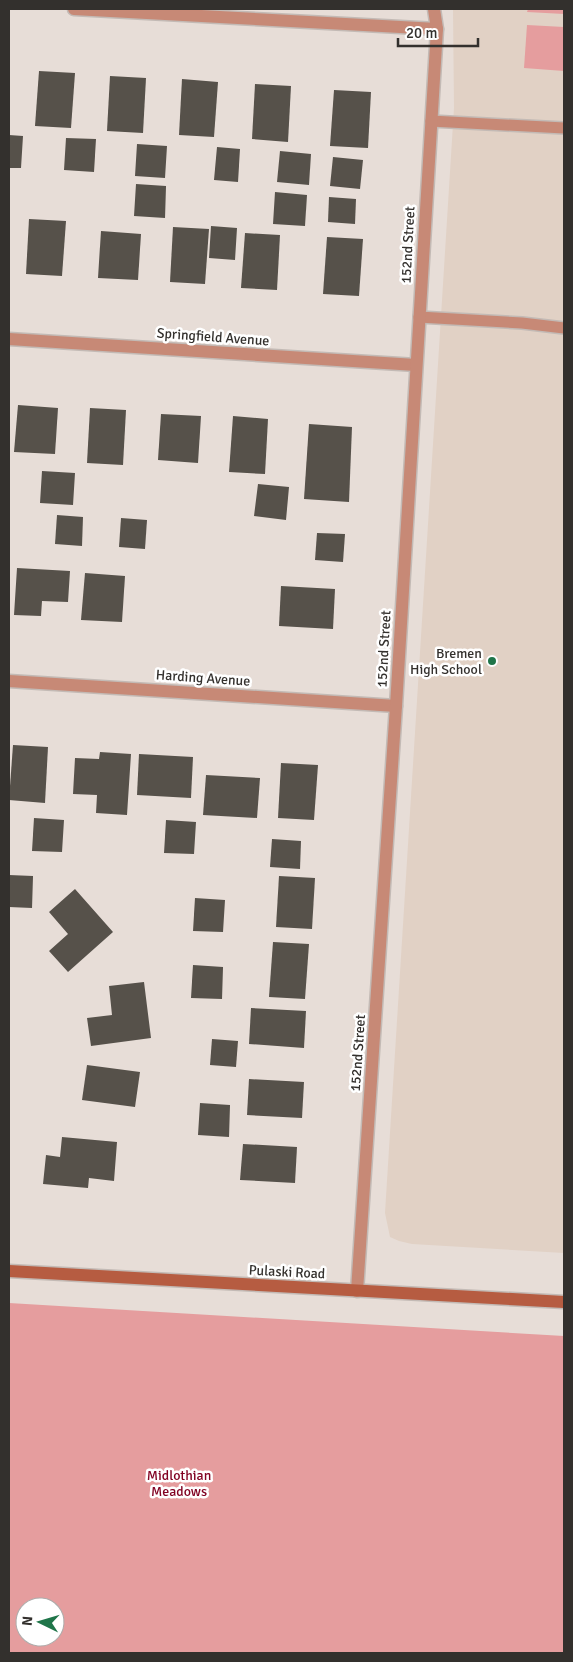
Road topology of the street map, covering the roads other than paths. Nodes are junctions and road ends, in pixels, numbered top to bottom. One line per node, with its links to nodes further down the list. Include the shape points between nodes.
1 (74, 9): 3 (street)
2 (434, 9): 3 (street, 152nd Street)
3 (437, 29): 4 (street, 152nd Street)
4 (431, 121): 5 (lane); 6 (street, 152nd Street)
5 (564, 128)
6 (419, 317): 7 (lane); 9 (street, 152nd Street)
7 (564, 328)
8 (9, 339): 9 (street, Springfield Avenue)
9 (416, 365): 11 (street, 152nd Street)
10 (9, 681): 11 (street, Harding Avenue)
11 (396, 706): 13 (street, 152nd Street)
12 (9, 1271): 13 (main road, Pulaski Road)
13 (357, 1291): 14 (main road, Pulaski Road)
14 (564, 1302)

